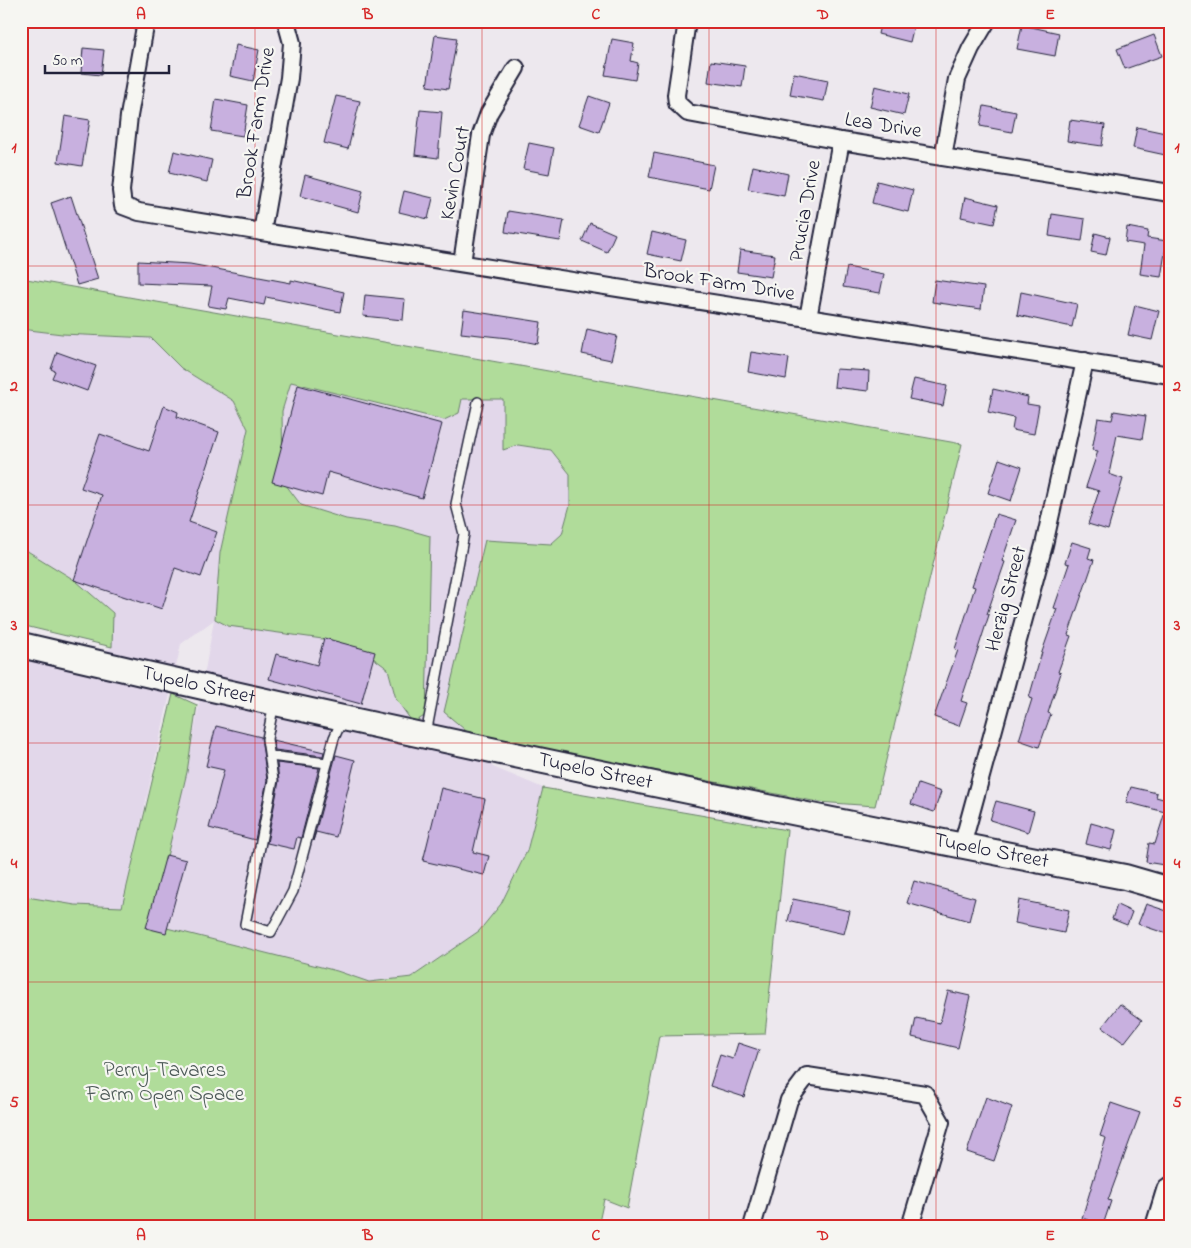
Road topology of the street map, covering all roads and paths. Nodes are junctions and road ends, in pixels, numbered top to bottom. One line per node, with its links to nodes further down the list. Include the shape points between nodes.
1 (146, 21): 9 (street, Brook Farm Drive, via 129,116 121,191 123,206 139,212)
2 (286, 21): 9 (street, Brook Farm Drive, via 292,43 289,78)
3 (687, 21): 6 (street, Lea Drive, via 676,95 676,103 684,111 706,118)
4 (987, 21): 7 (street, via 957,79)
5 (516, 68): 10 (street, Kevin Court, via 489,113 481,135)
6 (841, 141): 7 (street, Lea Drive); 11 (street, Prucia Drive)
7 (943, 158): 8 (street, Lea Drive)
8 (1170, 193)
9 (262, 232): 10 (street, Brook Farm Drive)
10 (462, 263): 11 (street, Brook Farm Drive)
11 (808, 318): 12 (street, Brook Farm Drive)
12 (1085, 361): 13 (street, Brook Farm Drive); 21 (street, Herzig Street, via 1044,545)
13 (1170, 375)
14 (478, 402): 18 (lane, via 456,504 464,534)
15 (21, 645): 16 (main road, Tupelo Street)
16 (274, 703): 17 (main road, Tupelo Street); 19 (lane, via 267,739)
17 (343, 718): 18 (main road, Tupelo Street); 20 (lane)
18 (426, 737): 21 (main road, Tupelo Street)
19 (270, 756): 20 (lane); 20 (lane, via 273,780 245,924 272,932 293,891)
20 (327, 763)
21 (962, 846): 22 (main road, Tupelo Street, via 1125,876)
22 (1170, 890)
23 (1170, 1191): 26 (main road)
24 (752, 1227): 25 (street, via 789,1100 807,1076 926,1094 941,1122)
25 (910, 1227)
26 (1159, 1227)

